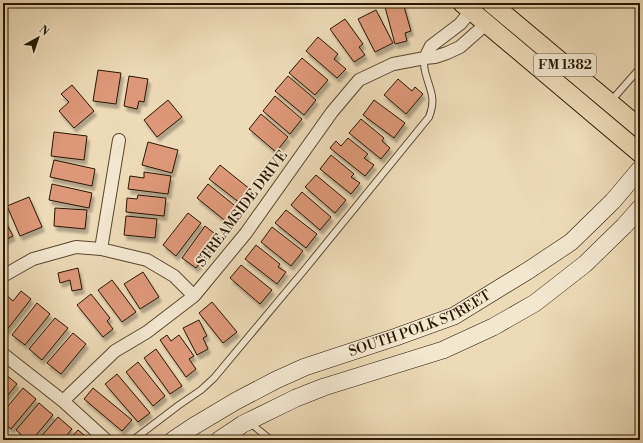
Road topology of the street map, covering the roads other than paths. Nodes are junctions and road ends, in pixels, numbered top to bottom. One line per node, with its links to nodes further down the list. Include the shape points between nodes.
1 (491, 3): 6 (main road, FM 1382)
2 (466, 7): 3 (main road, FM 1382); 4 (street, via 460,24 432,46)
3 (486, 24): 4 (street, STREAMSIDE DRIVE, via 460,47 435,57); 9 (main road, FM 1382)
4 (425, 58): 14 (street, STREAMSIDE DRIVE, via 393,64 359,80 332,112 246,233); 19 (lane, via 424,70 433,99 429,117 214,378)
5 (640, 68): 6 (lane)
6 (610, 103): 7 (main road, FM 1382)
7 (640, 128)
8 (119, 140): 12 (street)
9 (640, 153)
10 (640, 169): 20 (main road, SOUTH POLK STREET, via 613,201 571,242 454,316 305,367 236,401)
11 (640, 208): 17 (main road, SOUTH POLK STREET, via 585,264 535,303 493,327 443,350 324,387)
12 (101, 249): 13 (street, via 76,247 33,259); 14 (street, via 147,260 174,276)
13 (3, 276)
14 (194, 296): 16 (street, STREAMSIDE DRIVE, via 147,332 115,351)
15 (3, 354): 16 (street)
16 (63, 401): 18 (street)
17 (248, 421): 21 (main road, SOUTH POLK STREET); 22 (lane)
18 (106, 440)
19 (133, 440)
20 (173, 440)
21 (219, 440)
22 (271, 440)

